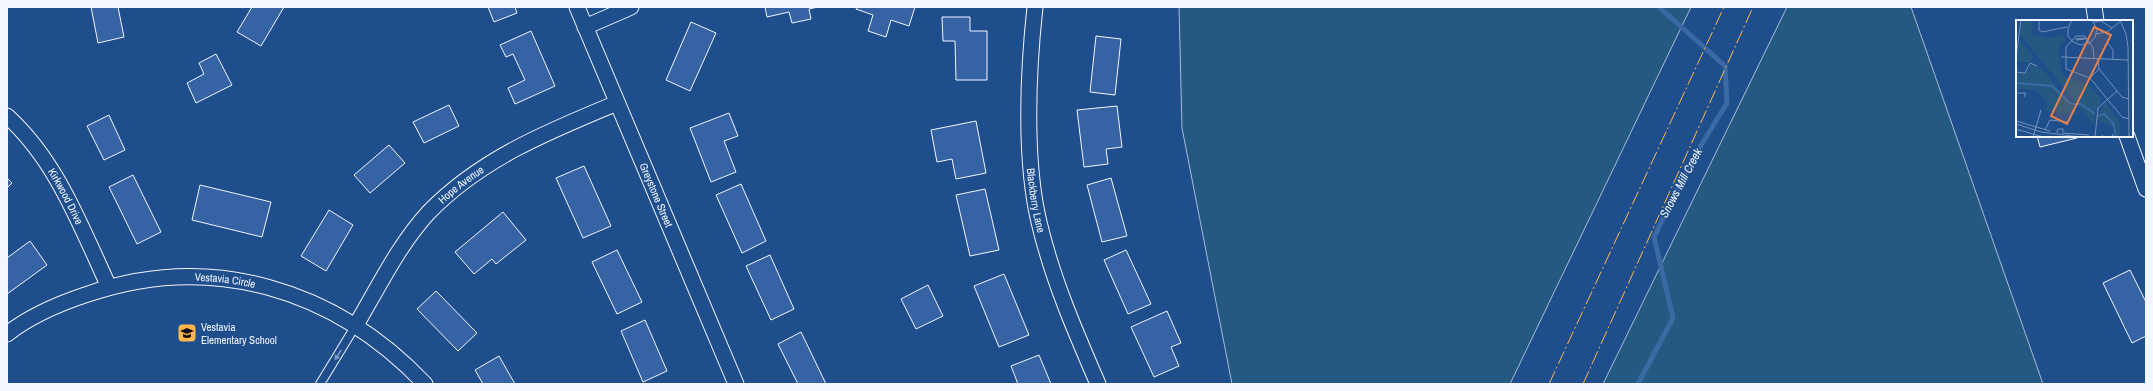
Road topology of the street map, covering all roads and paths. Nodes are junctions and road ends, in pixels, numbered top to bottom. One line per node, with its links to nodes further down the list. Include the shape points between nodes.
1 (576, 7): 6 (street, Greystone Street)
2 (631, 7): 6 (street)
3 (1035, 7): 17 (street, Blackberry Lane, via 1030,111 1031,159 1039,220 1055,280)
4 (2094, 7): 5 (street)
5 (2096, 20)
6 (585, 27): 7 (street, Greystone Street)
7 (617, 103): 12 (street, Hope Avenue, via 546,132 491,162 457,186 428,214 402,247); 16 (street, Greystone Street)
8 (7, 116): 11 (street, Kirkwood Drive, via 41,155 63,191)
9 (2128, 137): 10 (street)
10 (2146, 189)
11 (109, 287): 12 (street, Vestavia Circle, via 181,277 218,278 255,284 290,294); 13 (street, Vestavia Circle, via 61,303)
12 (356, 325): 14 (lane, one-way to 14); 15 (street, Vestavia Circle, via 406,364)
13 (7, 334)
14 (320, 384)
15 (425, 384)
16 (736, 384)
17 (1098, 384)

